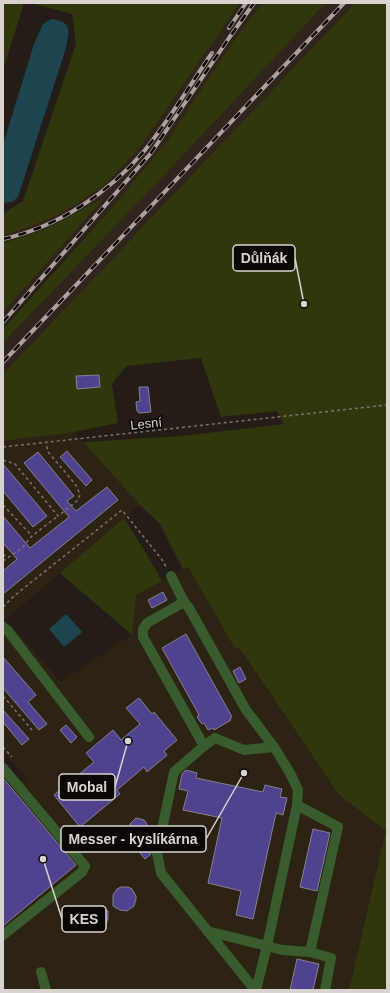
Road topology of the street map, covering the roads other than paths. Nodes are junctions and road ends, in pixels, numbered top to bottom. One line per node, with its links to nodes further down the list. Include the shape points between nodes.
1 (171, 576): 2 (street)
2 (184, 602): 5 (street, via 147,623 143,637); 6 (street, via 246,710)
3 (3, 627): 4 (street)
4 (88, 737)
5 (204, 746): 6 (street, via 215,738 244,750); 9 (street, via 174,772 157,854 161,873)
6 (274, 747): 8 (street, via 298,790)
7 (3, 768): 10 (street, via 85,866 82,872)
8 (297, 805): 11 (street); 12 (street, via 338,827)
9 (207, 931): 11 (street); 15 (street)
10 (3, 935)
11 (267, 946): 12 (street); 15 (street)
12 (310, 952): 16 (street, via 331,958)
13 (41, 972): 14 (street)
14 (46, 990)
15 (256, 990)
16 (325, 990)

